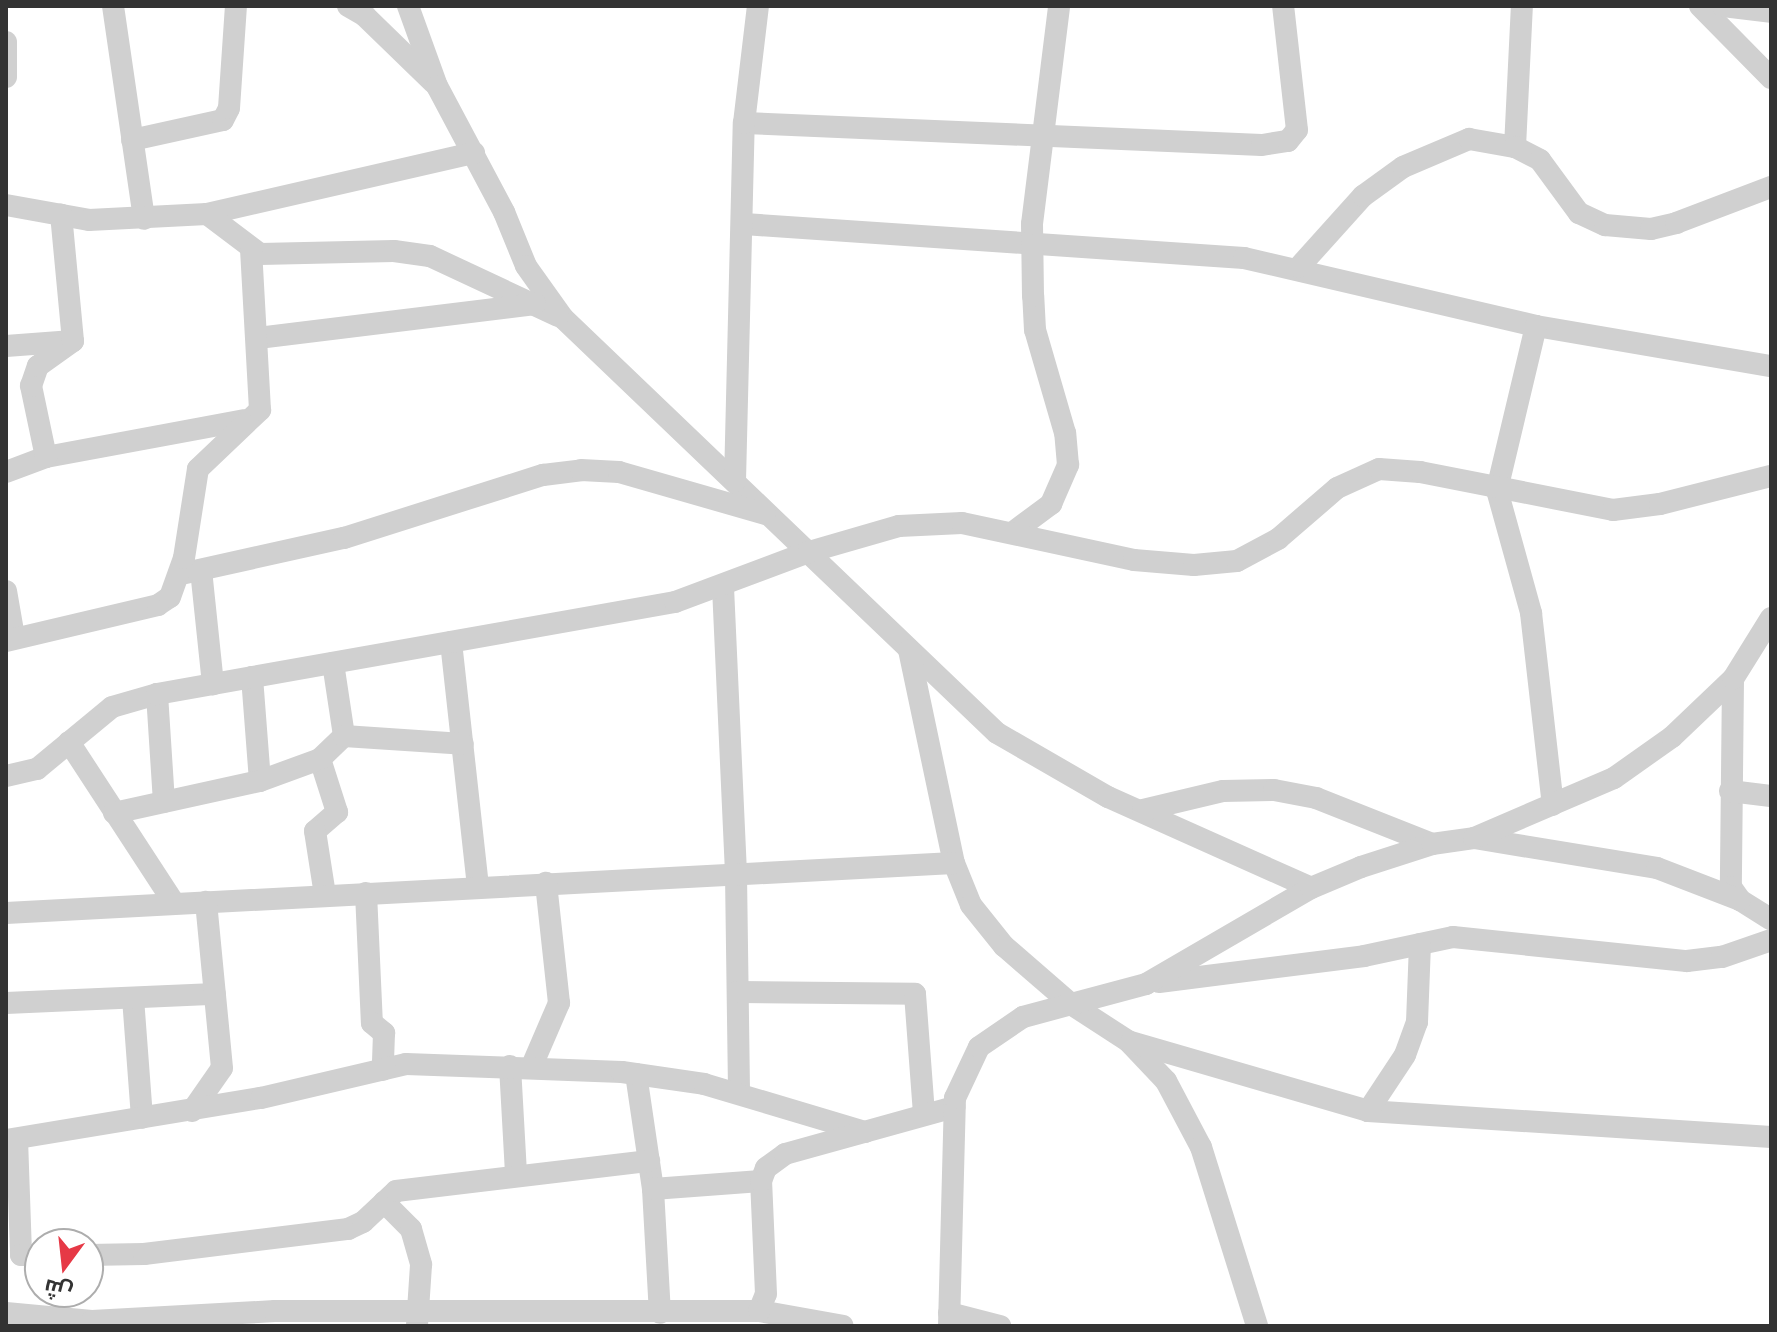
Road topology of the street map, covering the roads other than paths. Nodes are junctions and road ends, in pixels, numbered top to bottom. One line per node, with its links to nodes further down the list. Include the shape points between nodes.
1 (113, 6): 18 (street)
2 (236, 6): 18 (street, via 229,108 223,120)
3 (348, 6): 15 (street)
4 (408, 6): 15 (street)
5 (758, 6): 16 (street)
6 (1059, 6): 17 (street)
7 (1283, 6): 17 (street, via 1297,130 1288,141 1262,145)
8 (1522, 6): 19 (street)
9 (1700, 6): 14 (street)
10 (1723, 6): 11 (street)
11 (1771, 12)
12 (6, 42): 13 (street)
13 (6, 77)
14 (1771, 78)
15 (437, 86): 20 (street)
16 (744, 123): 17 (street); 26 (street)
17 (1042, 133): 27 (street)
18 (132, 140): 25 (street)
19 (1515, 147): 21 (street, via 1540,160 1579,213 1605,225 1651,229); 29 (street, via 1469,139 1403,167 1363,196)
20 (474, 153): 23 (street); 31 (street, via 526,266)
21 (1771, 187)
22 (6, 205): 24 (street)
23 (207, 214): 25 (street); 28 (street)
24 (61, 215): 25 (street); 34 (street)
25 (144, 219)
26 (744, 224): 27 (street); 41 (street)
27 (1034, 246): 29 (street, via 1165,251); 44 (street, via 1035,330 1065,433 1068,465 1051,504)
28 (251, 249): 30 (street, via 280,256 394,251 430,256); 33 (street)
29 (1299, 267): 32 (street)
30 (535, 304): 31 (street); 33 (street)
31 (563, 318): 41 (street)
32 (1536, 326): 36 (street); 42 (street)
33 (258, 338): 37 (street, via 262,396 260,410)
34 (73, 341): 35 (street); 38 (street, via 38,366 31,386)
35 (6, 346)
36 (1771, 366)
37 (251, 419): 38 (street); 46 (street, via 198,469)
38 (46, 457): 39 (street)
39 (6, 472)
40 (1771, 476): 42 (street, via 1660,504 1613,510)
41 (735, 481): 43 (street)
42 (1497, 490): 44 (street, via 1420,472 1379,469 1337,488 1278,539 1237,561 1194,565 1134,560); 67 (street, via 1531,613)
43 (770, 515): 45 (street); 46 (street, via 619,472 581,470 543,475 344,538)
44 (1012, 533): 45 (street, via 962,523 899,526)
45 (809, 552): 47 (street); 52 (street)
46 (191, 572): 50 (street, via 158,605); 56 (street)
47 (723, 587): 51 (street, via 675,602); 73 (street)
48 (6, 591): 50 (street)
49 (1771, 618): 55 (street)
50 (10, 639)
51 (451, 642): 53 (street); 60 (street)
52 (909, 650): 68 (street, via 997,733 1046,766); 72 (street)
53 (333, 663): 54 (street); 58 (street)
54 (252, 677): 56 (street); 63 (street)
55 (1733, 679): 64 (street); 67 (street, via 1672,737 1614,778)
56 (213, 684): 57 (street)
57 (157, 694): 59 (street, via 112,707); 66 (street)
58 (344, 736): 60 (street); 61 (street)
59 (69, 742): 62 (street, via 37,769); 69 (street)
60 (463, 744): 75 (street)
61 (320, 759): 63 (street); 78 (street, via 337,812 315,831)
62 (6, 776)
63 (260, 781): 66 (street)
64 (1730, 791): 65 (street); 79 (street, via 1728,862 1731,887)
65 (1771, 796)
66 (164, 802): 69 (street)
67 (1553, 805): 70 (street)
68 (1143, 810): 71 (street, via 1223,791 1274,790 1316,798); 76 (street, via 1211,847)
69 (114, 813): 81 (street)
70 (1474, 838): 71 (street); 79 (street, via 1657,868)
71 (1432, 844): 76 (street)
72 (954, 863): 73 (street); 91 (street, via 971,905 1004,946)
73 (736, 875): 74 (street); 87 (street)
74 (546, 883): 75 (street); 93 (street, via 559,1003)
75 (478, 887): 77 (street)
76 (1311, 888): 86 (street)
77 (366, 893): 78 (street); 94 (street, via 372,1023 384,1033)
78 (325, 895): 80 (street)
79 (1740, 900): 83 (street)
80 (206, 902): 81 (street); 88 (street)
81 (174, 903): 82 (street)
82 (6, 913)
83 (1771, 919)
84 (1771, 940): 85 (street, via 1722,957 1687,961 1625,958 1521,940 1453,937)
85 (1420, 944): 86 (street); 99 (street, via 1417,1022 1405,1055)
86 (1146, 984): 91 (street)
87 (738, 992): 96 (street); 100 (street, via 915,994)
88 (215, 994): 89 (street); 98 (street, via 222,1068)
89 (133, 998): 90 (street); 101 (street)
90 (6, 1003)
91 (1071, 1004): 92 (street); 97 (street, via 1023,1017 979,1047 965,1070)
92 (1128, 1041): 99 (street); 123 (street, via 1166,1081 1201,1147)
93 (521, 1067): 94 (street, via 406,1064); 95 (street); 106 (street)
94 (383, 1070): 98 (street)
95 (636, 1074): 96 (street); 105 (street)
96 (739, 1092): 102 (street)
97 (955, 1107): 100 (street); 118 (street)
98 (192, 1111): 101 (street)
99 (1368, 1111): 103 (street)
100 (924, 1115): 102 (street)
101 (142, 1118): 104 (street)
102 (865, 1132): 107 (street, via 785,1154 766,1168)
103 (1771, 1137)
104 (11, 1139): 110 (street)
105 (649, 1161): 106 (street); 108 (street)
106 (516, 1175): 109 (street, via 396,1191)
107 (761, 1181): 108 (street); 112 (street, via 766,1294)
108 (653, 1189): 114 (street)
109 (384, 1202): 111 (street, via 348,1229); 116 (street, via 411,1229 421,1265)
110 (24, 1255)
111 (104, 1255)
112 (759, 1311): 119 (street); 120 (street)
113 (6, 1313): 115 (street, via 92,1321)
114 (660, 1313): 117 (street); 119 (street)
115 (275, 1318): 116 (street)
116 (417, 1318): 117 (street)
117 (626, 1319)
118 (949, 1319): 122 (street)
119 (705, 1320)
120 (796, 1324): 121 (street)
121 (843, 1326)
122 (1000, 1326)
123 (1257, 1326)

